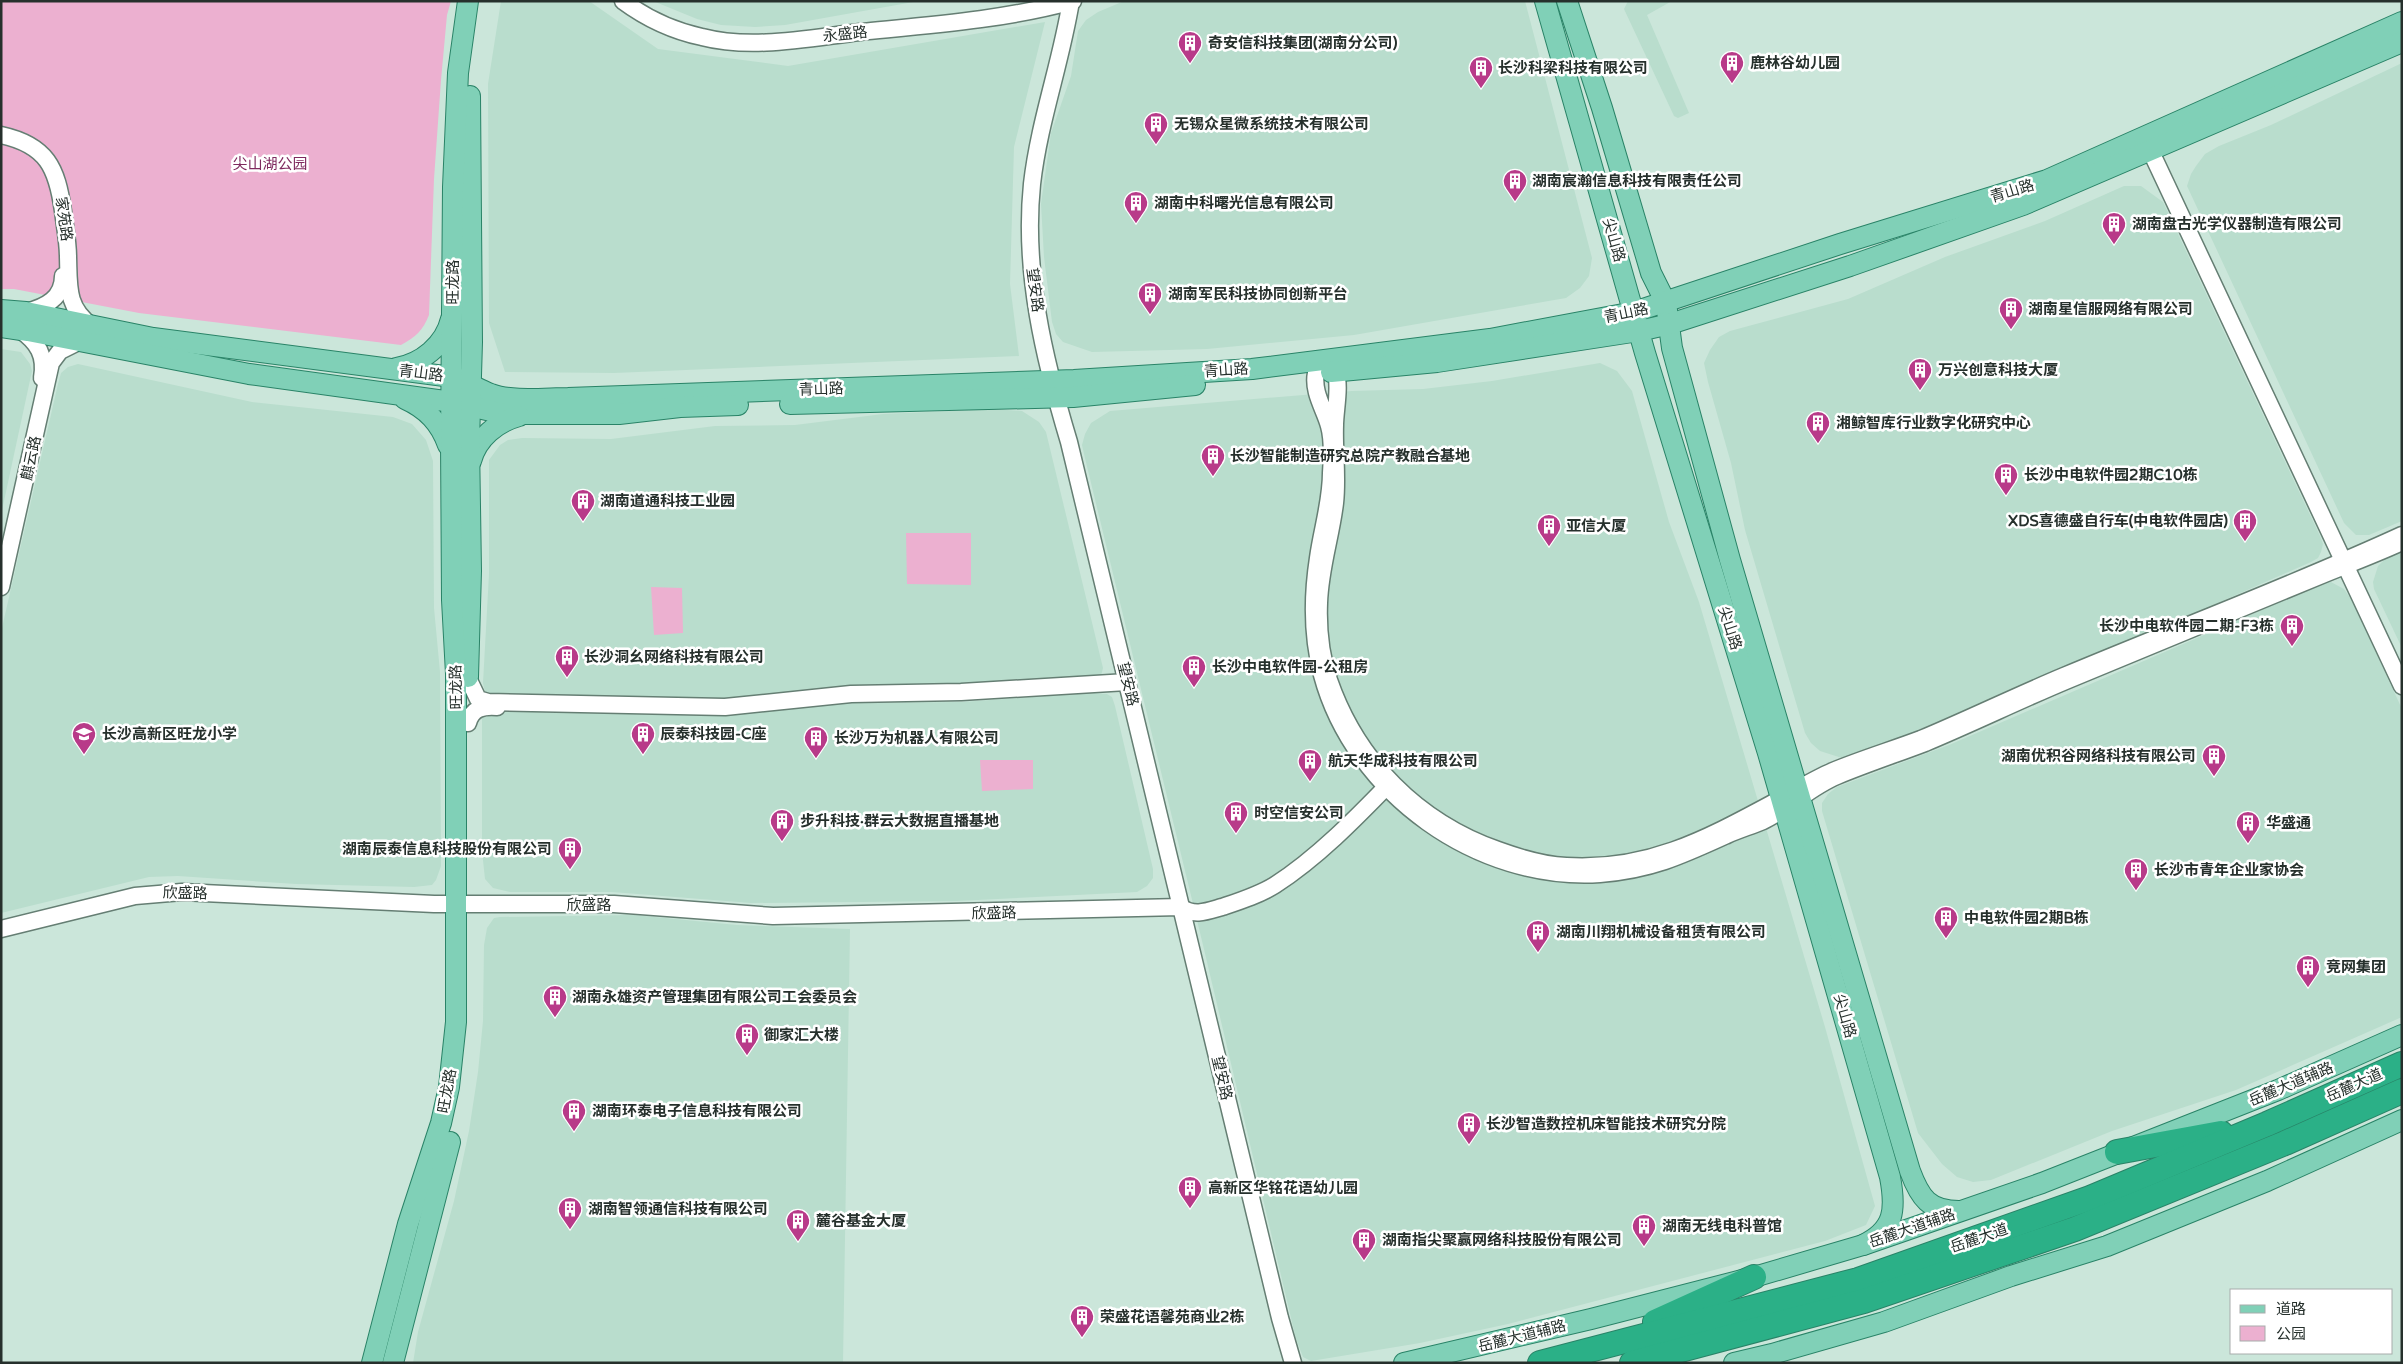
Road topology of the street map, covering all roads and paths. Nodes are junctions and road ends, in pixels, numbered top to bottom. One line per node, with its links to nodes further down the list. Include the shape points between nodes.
1 (468, 1): 15 (main road, 旺龙路, via 458,73 453,187)
2 (480, 1): 22 (main road, 旺龙路, via 470,92)
3 (623, 1): 7 (street, 永盛路, via 670,27 702,38 738,42 780,41 989,18 1037,11)
4 (634, 1): 7 (street, 永盛路, via 672,22 703,32 738,36 779,35)
5 (1546, 1): 16 (main road, 尖山路)
6 (1567, 1): 13 (main road, 尖山路, via 1651,273)
7 (1065, 2): 26 (street, 望安路, via 1059,65 1040,137 1031,200 1031,265)
8 (2402, 22): 12 (main road, 青山路)
9 (2402, 42): 12 (main road, 青山路)
10 (1, 135): 19 (street, 家苑路, via 38,150 55,173 68,249 69,297 75,311)
11 (1, 140): 17 (street, 家苑路, via 25,148 46,167 55,192 64,249 61,291 49,303)
12 (2150, 143): 13 (main road, 青山路, via 2047,180 1840,244); 18 (main road, 青山路, via 2014,208 1850,266); 35 (street)
13 (1666, 303): 16 (main road, 青山路); 18 (main road, 尖山路)
14 (1, 310): 17 (main road, 青山路)
15 (453, 312): 24 (main road, via 444,336 426,357 409,365); 25 (main road, 旺龙路)
16 (1634, 312): 20 (main road, 尖山路); 23 (main road, 青山路)
17 (16, 323): 19 (main road, 青山路); 21 (main road, 青山路); 36 (street, 麒云路, via 36,343 44,365)
18 (1670, 324): 20 (main road, 青山路); 44 (main road, 尖山路, via 1672,348)
19 (92, 326): 24 (main road, 青山路, via 153,338)
20 (1639, 331): 23 (main road, 青山路, via 1438,362); 44 (main road, 尖山路)
21 (78, 342): 27 (main road, 青山路, via 248,374); 37 (street, 麒云路, via 60,351 51,363)
22 (472, 342): 25 (main road, 旺龙路); 28 (main road, via 484,370 498,386 518,395)
23 (1325, 368): 26 (main road, 青山路, via 1252,369); 43 (street, via 1319,402 1330,427 1332,471 1315,585 1317,656 1328,695 1341,722 1360,756)
24 (388, 369): 25 (main road, 青山路)
25 (461, 380): 28 (main road, 青山路, via 492,395); 29 (main road, 旺龙路)
26 (1051, 389): 28 (main road, 青山路); 30 (main road, 青山路, via 690,407 619,414); 40 (street, 望安路)
27 (386, 392): 29 (main road, 青山路); 31 (main road, via 416,404 433,418 444,434)
28 (536, 398)
29 (461, 405): 30 (main road, 青山路, via 493,413); 31 (main road, 旺龙路); 32 (main road, 旺龙路)
30 (524, 415): 32 (main road, via 505,421 485,436 476,448)
31 (451, 463): 45 (main road, 旺龙路, via 452,600)
32 (470, 473): 39 (main road, 旺龙路)
33 (2402, 536): 35 (street)
34 (2402, 542): 35 (street)
35 (2346, 562): 38 (street); 41 (street); 44 (street, via 1926,742 1833,778)
36 (1, 565)
37 (1, 587)
38 (2402, 674)
39 (468, 678): 40 (street, via 478,699 488,702 672,707 725,707 851,694); 42 (main road, 旺龙路)
40 (1125, 685): 42 (street, via 962,696 851,698 725,711 487,706 475,711); 46 (street, 望安路)
41 (2402, 686)
42 (468, 723): 45 (main road, 旺龙路)
43 (1386, 783): 44 (street, via 1429,816 1465,837 1533,862 1564,866 1628,864 1660,857); 46 (street, 欣盛路, via 1314,854 1274,885 1235,903 1199,913 1190,912)
44 (1791, 799): 55 (main road, 尖山路, via 1915,1183 1924,1199 1936,1208); 56 (main road, 尖山路, via 1894,1196 1889,1224 1874,1240)
45 (463, 902): 46 (street, 欣盛路, via 614,904 773,916); 47 (street, 欣盛路, via 182,886 133,890); 48 (street, 欣盛路, via 155,893 113,900); 59 (main road, 旺龙路, via 449,1086 433,1155 408,1224); 60 (main road, 旺龙路, via 468,1018 464,1071 442,1175)
46 (1178, 904): 61 (street, 望安路); 62 (street, 望安路)
47 (1, 924)
48 (1, 929)
49 (2402, 1035): 54 (main road, 岳麓大道辅路, via 2270,1093)
50 (2402, 1064): 53 (highway, 岳麓大道)
51 (2402, 1091): 65 (highway, 岳麓大道, via 2285,1143 2058,1234 1864,1301)
52 (2402, 1120): 66 (main road, via 2267,1181 2107,1246 2011,1276 1884,1322)
53 (2267, 1124): 54 (highway); 58 (highway, 岳麓大道, via 2090,1198 1858,1280)
54 (2117, 1152): 55 (main road, 岳麓大道辅路, via 2042,1183)
55 (1960, 1211): 56 (main road, 岳麓大道辅路)
56 (1863, 1245): 57 (main road, 岳麓大道辅路)
57 (1754, 1277): 58 (highway); 63 (main road, 岳麓大道辅路, via 1514,1339)
58 (1595, 1349): 64 (highway, 岳麓大道)
59 (372, 1363)
60 (393, 1363)
61 (1284, 1363)
62 (1293, 1363)
63 (1404, 1363)
64 (1540, 1363)
65 (1632, 1363)
66 (1734, 1363)

